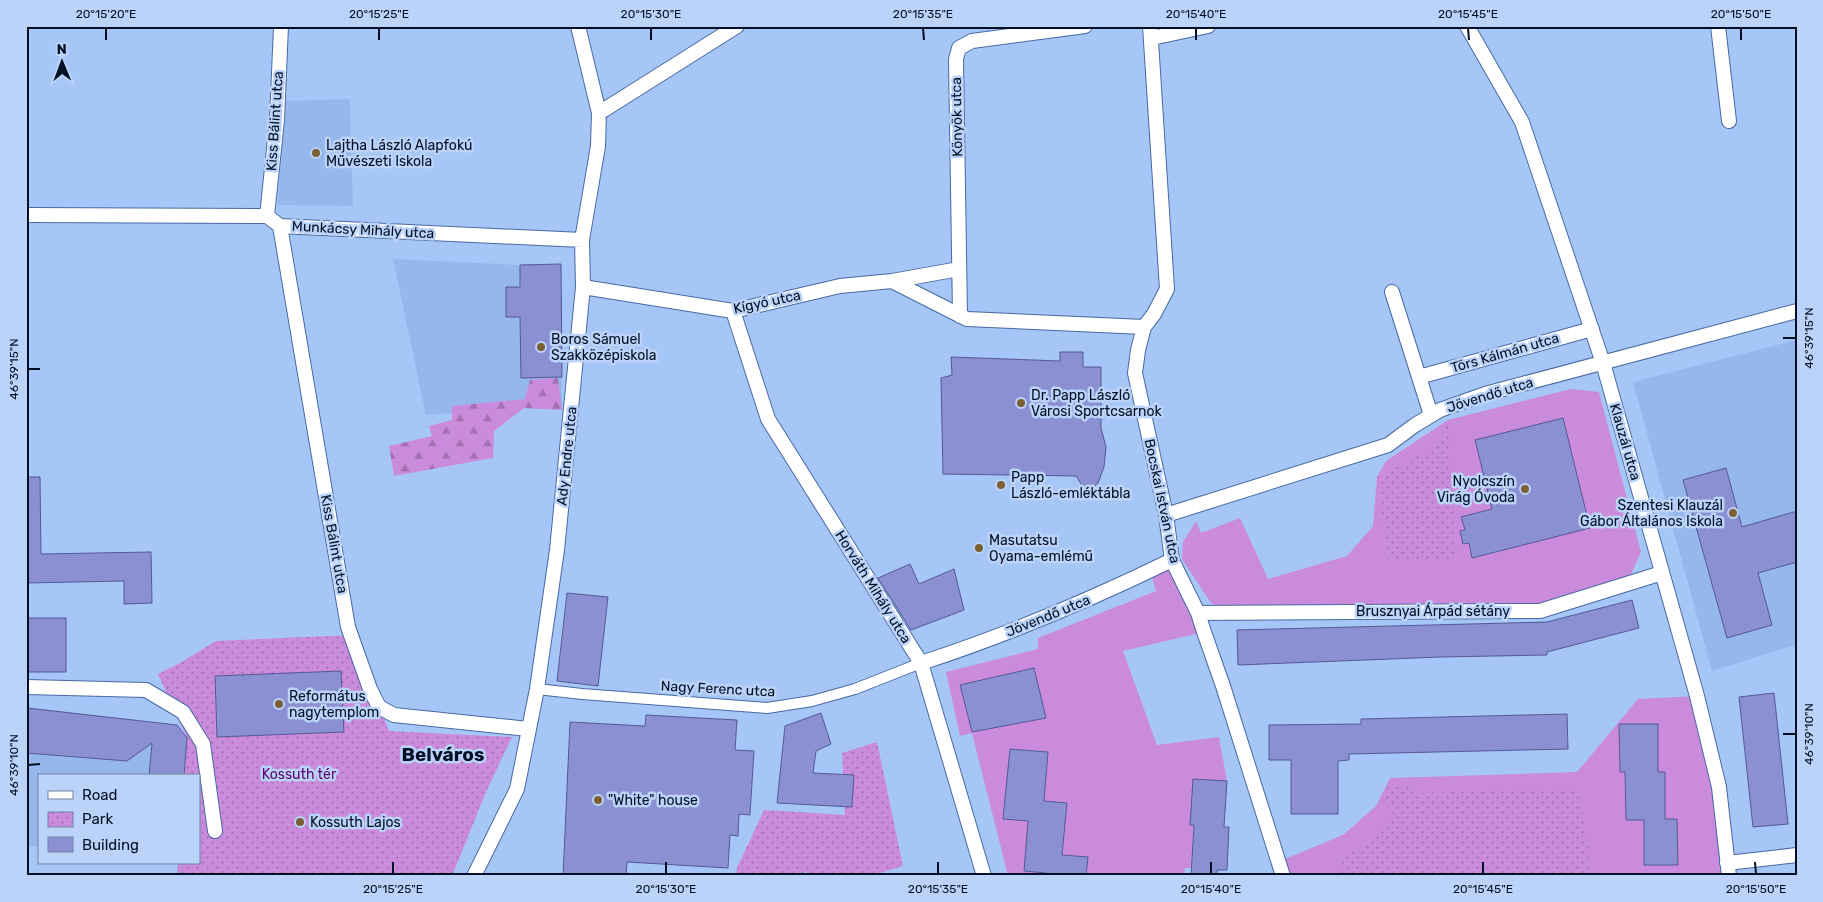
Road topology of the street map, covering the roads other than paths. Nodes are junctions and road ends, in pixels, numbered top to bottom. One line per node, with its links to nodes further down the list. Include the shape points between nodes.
1 (281, 26): 12 (street, Kiss Bálint utca, via 277,120)
2 (578, 26): 9 (street, Ady Endre utca)
3 (737, 26): 9 (street)
4 (1084, 26): 15 (street, Könyök utca, via 972,41 959,48 956,59)
5 (1208, 26): 8 (street)
6 (1467, 26): 23 (street, Klauzál utca, via 1522,122)
7 (1718, 26): 10 (street)
8 (1151, 32): 22 (street, Bocskai István utca, via 1166,289)
9 (599, 113): 14 (street, Ady Endre utca, via 598,146)
10 (1729, 121)
11 (26, 215): 12 (street)
12 (267, 216): 13 (street, Munkácsy Mihály utca)
13 (280, 226): 14 (street, Munkácsy Mihály utca); 34 (street, Kiss Bálint utca, via 348,627 379,707 394,715)
14 (582, 240): 17 (street, Ady Endre utca)
15 (959, 269): 16 (street, Kígyó utca); 21 (street, Könyök utca)
16 (892, 280): 20 (street, Kígyó utca, via 840,286); 21 (street)
17 (584, 287): 20 (street, Kígyó utca); 33 (street, Ady Endre utca, via 557,550)
18 (1392, 292): 25 (street)
19 (1797, 310): 24 (street, Jövendő utca)
20 (733, 311): 31 (street, Horváth Mihály utca, via 768,419)
21 (960, 316): 22 (street, via 967,319)
22 (1144, 327): 27 (street, Bocskai István utca, via 1135,374)
23 (1592, 329): 24 (street, Klauzál utca); 25 (street, Törs Kálmán utca)
24 (1603, 363): 26 (street, Jövendő utca, via 1485,394); 29 (street, Klauzál utca)
25 (1419, 377): 26 (street)
26 (1431, 415): 27 (street, Jövendő utca, via 1388,445)
27 (1166, 515): 28 (street, Bocskai István utca)
28 (1172, 560): 30 (street, Bocskai István utca); 31 (street, Jövendő utca, via 1085,601 974,646)
29 (1662, 572): 30 (street, Brusznyai Árpád sétány, via 1540,610); 37 (street, Klauzál utca, via 1698,696 1719,787)
30 (1198, 612): 40 (street, Bocskai István utca)
31 (921, 663): 33 (street, Nagy Ferenc utca, via 855,690 767,708); 39 (street, Horváth Mihály utca)
32 (26, 687): 35 (street, via 146,690 183,712 203,744)
33 (536, 689): 34 (street, Ady Endre utca)
34 (528, 729): 38 (street, Ady Endre utca, via 517,789)
35 (215, 831)
36 (1797, 855): 37 (street)
37 (1728, 869)
38 (474, 876)
39 (984, 876)
40 (1283, 876)

